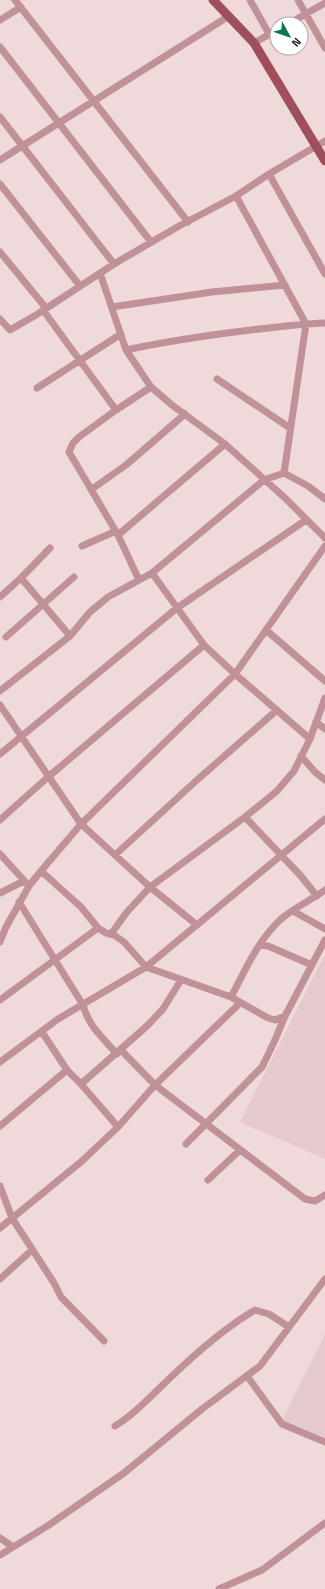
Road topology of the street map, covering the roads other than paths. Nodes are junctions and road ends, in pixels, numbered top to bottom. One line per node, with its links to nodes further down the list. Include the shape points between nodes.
1 (15, 0): 6 (street)
2 (213, 0): 8 (main road)
3 (250, 0): 11 (street)
4 (298, 0): 7 (street)
5 (325, 4): 7 (street)
6 (21, 7): 10 (street); 15 (street)
7 (306, 14): 9 (street); 14 (street)
8 (229, 16): 12 (main road); 15 (street)
9 (302, 16)
10 (0, 20)
11 (269, 34): 12 (street)
12 (254, 43): 19 (main road)
13 (0, 47): 17 (street)
14 (325, 48)
15 (94, 100): 17 (street); 26 (street)
16 (0, 117): 20 (street)
17 (59, 122): 20 (street); 27 (street)
18 (325, 141): 19 (street)
19 (317, 145): 22 (main road); 23 (street)
20 (22, 146): 21 (street); 29 (street)
21 (0, 160)
22 (325, 161)
23 (269, 174): 25 (street); 31 (street)
24 (0, 184): 33 (street)
25 (236, 196): 26 (street); 32 (street)
26 (188, 222): 27 (street)
27 (151, 242): 29 (street)
28 (0, 252): 35 (street)
29 (114, 264): 30 (street)
30 (100, 273): 33 (street); 34 (street)
31 (325, 274)
32 (285, 285): 34 (street, via 212,292); 38 (street)
33 (80, 286): 35 (street)
34 (112, 307): 39 (street)
35 (45, 309): 36 (street, via 10,330); 41 (street)
36 (0, 319)
37 (325, 323): 38 (street)
38 (306, 324): 40 (street, via 209,335); 47 (street)
39 (121, 334): 40 (street); 41 (street)
40 (126, 350): 43 (street)
41 (80, 361): 44 (street); 45 (street)
42 (217, 379): 47 (street)
43 (151, 387): 45 (street); 46 (street)
44 (37, 388)
45 (116, 410): 51 (street, via 79,437 69,452)
46 (185, 414): 48 (street); 51 (street, via 126,465)
47 (290, 428): 49 (street)
48 (225, 444): 50 (street); 54 (street)
49 (284, 473): 50 (street); 52 (street)
50 (264, 480): 53 (street); 59 (street)
51 (92, 489): 54 (street)
52 (325, 499)
53 (306, 520): 55 (street); 65 (street)
54 (117, 533): 56 (street); 62 (street)
55 (325, 538)
56 (82, 546)
57 (325, 546): 66 (street)
58 (50, 548): 61 (street)
59 (152, 574): 62 (street); 65 (street)
60 (74, 577): 64 (street)
61 (21, 578): 63 (street); 64 (street)
62 (139, 580): 68 (street, via 108,597 90,612)
63 (0, 597)
64 (43, 604): 67 (street); 68 (street)
65 (177, 608): 69 (street); 78 (street)
66 (266, 630): 70 (street); 71 (street)
67 (6, 636)
68 (70, 636): 72 (street)
69 (204, 645): 70 (street); 82 (street)
70 (235, 674): 75 (street); 87 (street)
71 (325, 681)
72 (0, 691)
73 (325, 698): 76 (street)
74 (0, 704): 78 (street)
75 (276, 710): 79 (street); 89 (street)
76 (316, 722): 77 (street); 79 (street)
77 (325, 729)
78 (22, 737): 80 (street); 82 (street)
79 (310, 738): 81 (street)
80 (0, 754)
81 (301, 756): 83 (street); 84 (street, via 294,771 277,791)
82 (48, 777): 86 (street); 87 (street)
83 (325, 780)
84 (245, 817): 90 (street); 93 (street)
85 (325, 819): 90 (street)
86 (0, 820)
87 (81, 824): 89 (street); 91 (street)
88 (0, 854): 92 (street)
89 (115, 855): 93 (street)
90 (281, 855): 96 (street); 99 (street)
91 (41, 871): 92 (street); 100 (street, via 81,907)
92 (26, 883): 95 (street); 97 (street)
93 (150, 887): 99 (street); 102 (street)
94 (325, 890): 96 (street)
95 (0, 893)
96 (317, 896): 98 (street)
97 (19, 902): 104 (street); 106 (street)
98 (293, 911): 101 (street); 105 (street, via 281,919)
99 (197, 925): 108 (street)
100 (98, 928): 102 (street, via 106,934); 106 (street)
101 (325, 929)
102 (111, 934): 108 (street, via 124,942)
103 (325, 940): 107 (street)
104 (0, 942)
105 (260, 945): 107 (street); 110 (street)
106 (55, 960): 111 (street); 113 (street)
107 (312, 965): 114 (street)
108 (146, 967): 109 (street); 113 (street)
109 (181, 980): 110 (street); 116 (street, via 163,1009)
110 (231, 997): 112 (street)
111 (0, 1000)
112 (240, 1003): 114 (street, via 268,1018 275,1020); 120 (street)
113 (83, 1005): 115 (street, via 58,1018); 116 (street, via 86,1018 93,1028)
114 (285, 1016): 121 (street, via 262,1067)
115 (42, 1032): 117 (street); 118 (street)
116 (119, 1052): 119 (street); 120 (street)
117 (0, 1062)
118 (67, 1070): 119 (street); 122 (street)
119 (81, 1084): 123 (street)
120 (155, 1084): 121 (street); 123 (street)
121 (206, 1122): 124 (street); 125 (street)
122 (0, 1126)
123 (118, 1127): 129 (street, via 82,1161)
124 (186, 1144)
125 (240, 1150): 126 (street); 128 (street, via 305,1199 315,1201)
126 (208, 1180)
127 (0, 1186): 129 (street)
128 (325, 1195)
129 (12, 1218): 130 (street); 131 (street)
130 (0, 1228)
131 (32, 1250): 132 (street); 135 (street, via 61,1297)
132 (0, 1279)
133 (325, 1279): 134 (street)
134 (289, 1327): 136 (street, via 260,1366); 137 (street, via 269,1314 255,1310 202,1350 130,1417)
135 (104, 1341)
136 (247, 1376): 138 (street, via 282,1424); 141 (street, via 124,1473)
137 (114, 1426)
138 (325, 1442)
139 (325, 1523): 143 (street, via 262,1570)
140 (0, 1538): 141 (street)
141 (13, 1547): 142 (street)
142 (0, 1555)
143 (219, 1589)

